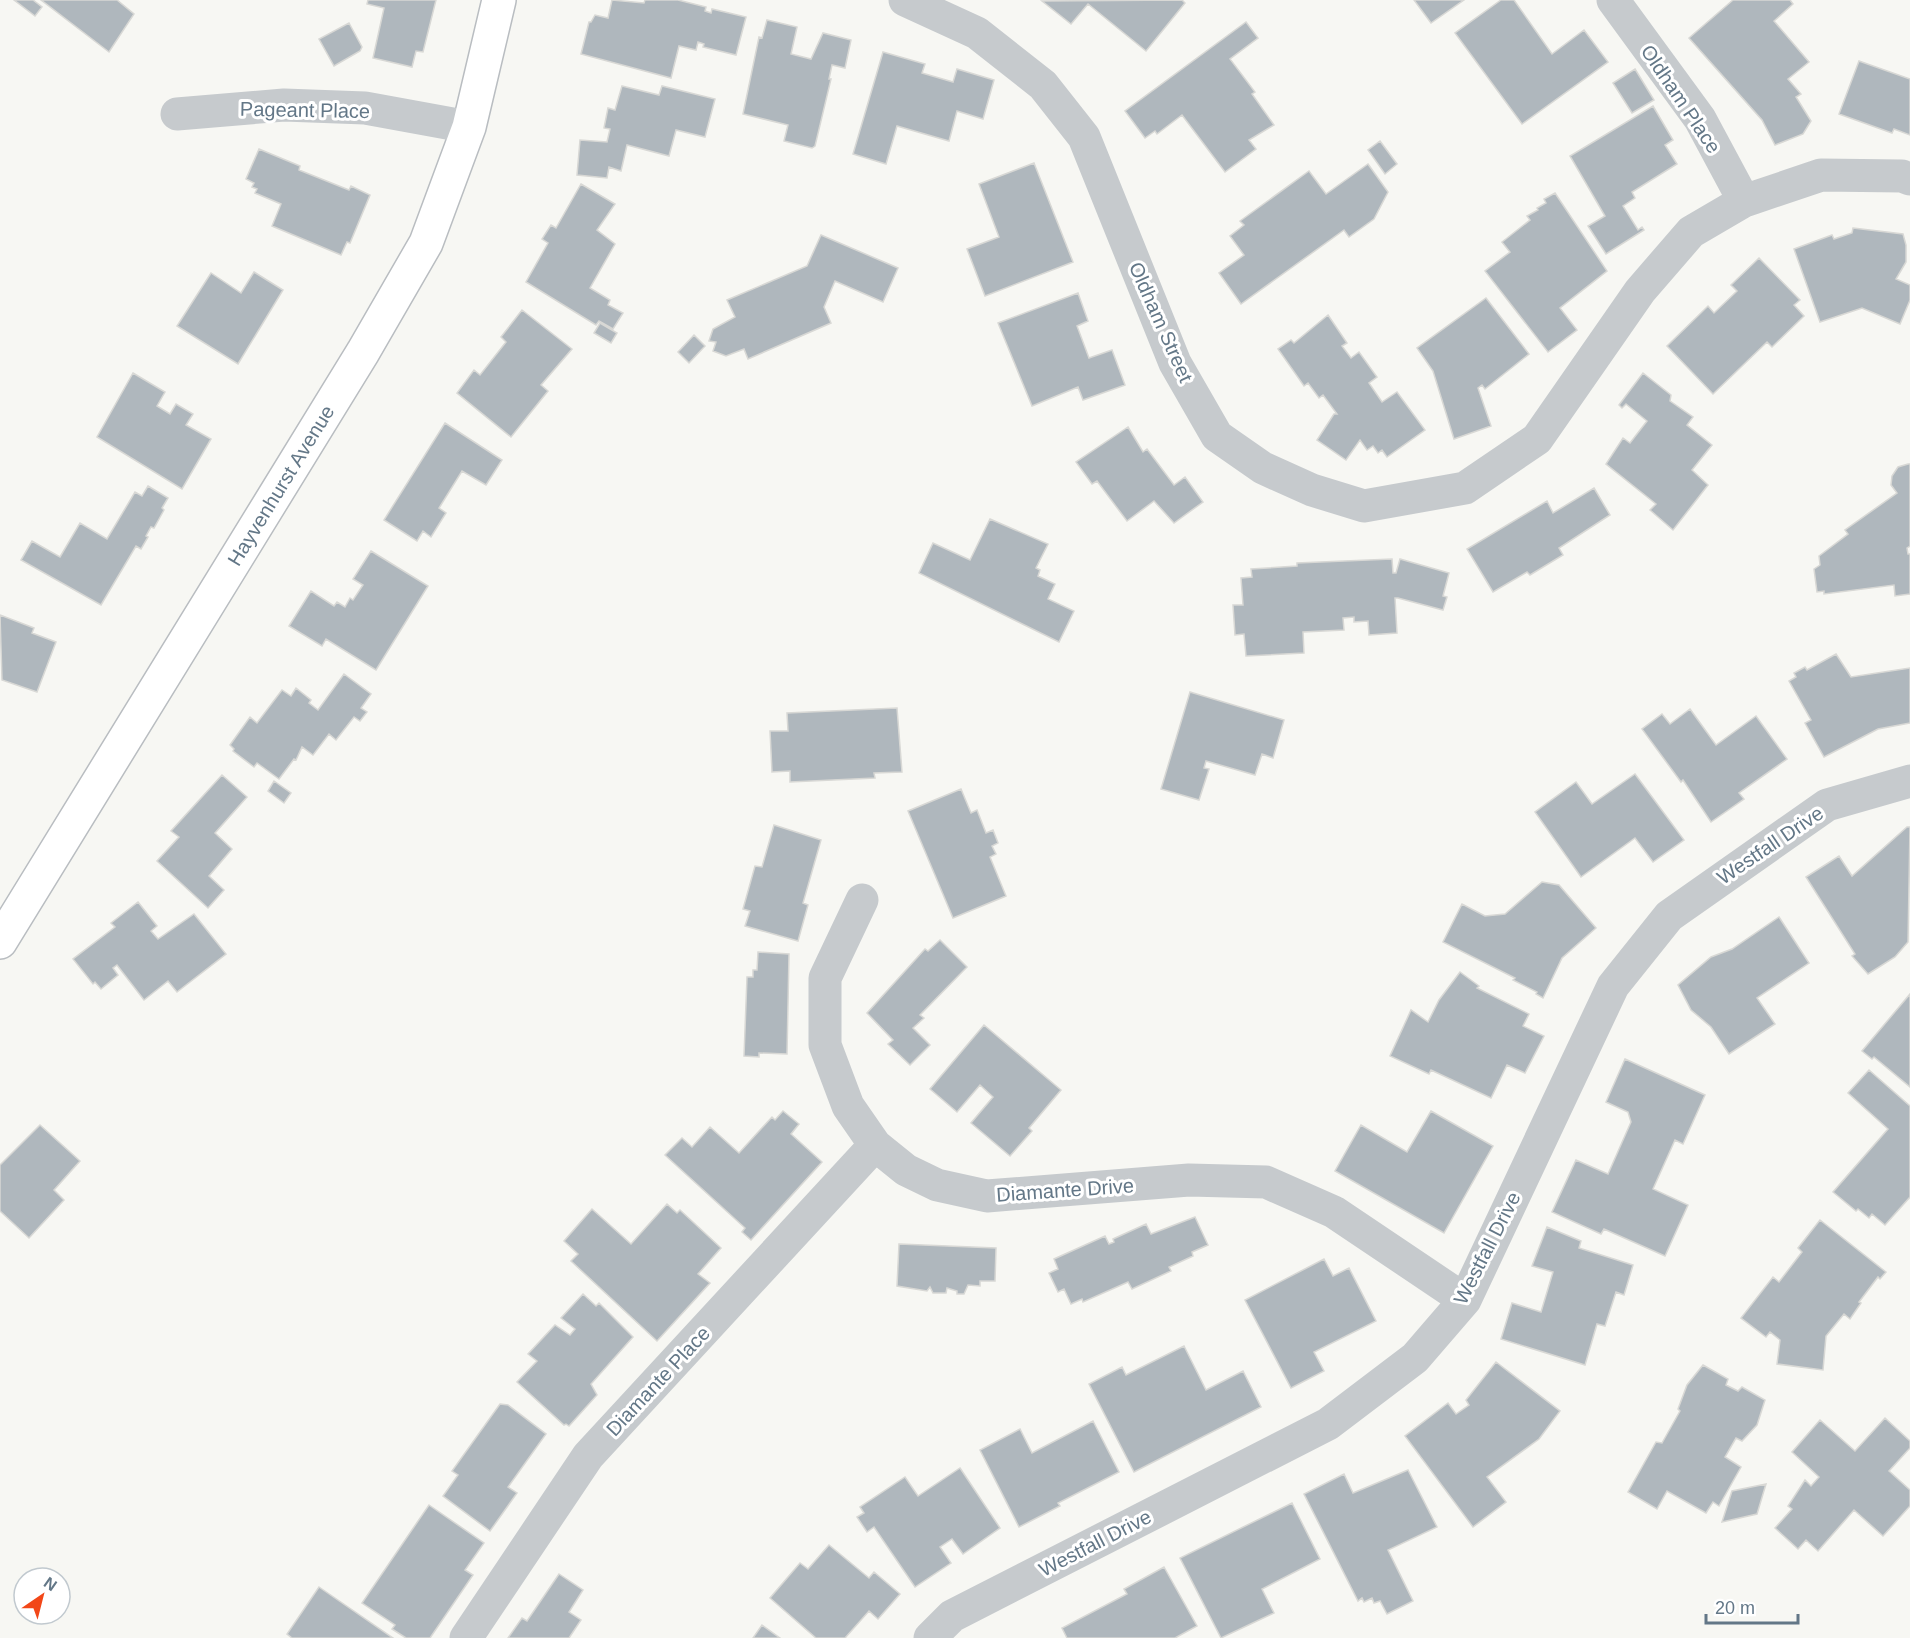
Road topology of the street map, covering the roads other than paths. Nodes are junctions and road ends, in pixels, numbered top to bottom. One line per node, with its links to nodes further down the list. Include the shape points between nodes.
1 (499, 0): 5 (main road, Hayvenhurst Avenue)
2 (905, 0): 7 (street, Oldham Street, via 978,33 1043,85 1084,137 1175,363 1217,436 1263,468 1312,490 1364,506 1464,488 1537,439 1640,291 1691,232)
3 (1613, 0): 7 (street, Oldham Place, via 1700,119)
4 (177, 114): 5 (street, Pageant Place, via 284,105 366,108)
5 (469, 127): 10 (main road, Hayvenhurst Avenue, via 426,243)
6 (1910, 179): 7 (street, Oldham Street, via 1821,176)
7 (1744, 201)
8 (1910, 781): 12 (street, Westfall Drive, via 1827,806 1669,916 1613,986)
9 (862, 900): 11 (street, Diamante Drive, via 825,978 825,1045 848,1106)
10 (0, 942)
11 (875, 1145): 12 (street, Diamante Drive, via 906,1170 938,1185 987,1196 1189,1180 1266,1182 1334,1212); 13 (street, Diamante Place, via 588,1456)
12 (1465, 1300): 14 (street, Westfall Drive, via 1415,1358 1328,1424 951,1616)
13 (466, 1638)
14 (930, 1638)

